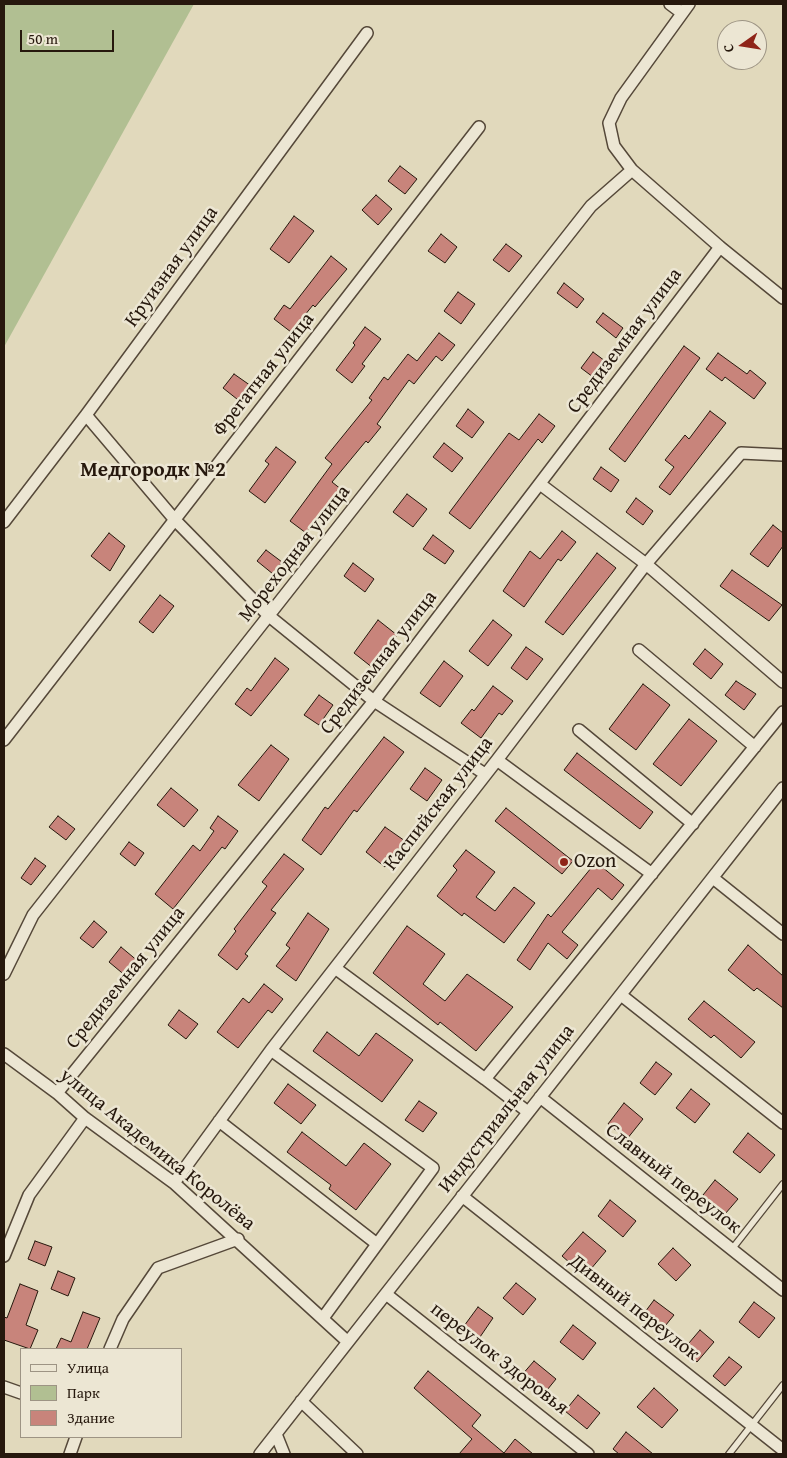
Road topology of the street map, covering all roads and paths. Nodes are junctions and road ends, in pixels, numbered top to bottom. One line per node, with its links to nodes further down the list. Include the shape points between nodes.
1 (670, 4): 2 (street)
2 (685, 8): 5 (street, via 621,98 609,123 614,146)
3 (367, 33): 8 (street, Круизная улица)
4 (479, 127): 11 (street, Фрегатная улица)
5 (632, 170): 6 (street); 14 (street, Мореходная улица, via 591,206)
6 (720, 247): 7 (street); 10 (street, Средиземная улица)
7 (783, 298)
8 (86, 415): 11 (street); 12 (street, Круизная улица)
9 (783, 455): 13 (street, Каспийская улица, via 740,453)
10 (540, 484): 13 (street); 17 (street, Средиземная улица)
11 (175, 520): 14 (street); 20 (street, Фрегатная улица)
12 (4, 522)
13 (646, 564): 16 (street); 22 (street, Каспийская улица)
14 (269, 616): 17 (street); 30 (street, Мореходная улица, via 33,915)
15 (640, 650): 21 (street)
16 (783, 682)
17 (374, 701): 23 (street); 35 (street, Средиземная улица)
18 (783, 712): 21 (street)
19 (579, 730): 25 (street)
20 (4, 740)
21 (755, 747): 25 (street)
22 (497, 760): 23 (street, Каспийская улица); 26 (street)
23 (486, 774): 29 (street, Каспийская улица)
24 (783, 788): 27 (street, Индустриальная улица)
25 (693, 824): 26 (street)
26 (652, 874): 34 (street)
27 (712, 878): 28 (street); 31 (street, Индустриальная улица)
28 (783, 934)
29 (335, 968): 32 (street, Каспийская улица); 34 (street)
30 (4, 974)
31 (621, 995): 36 (street, Индустриальная улица); 40 (street)
32 (272, 1050): 39 (street, Каспийская улица); 45 (street, via 433,1168)
33 (4, 1054): 35 (street, улица Академика Королёва)
34 (485, 1079): 37 (street)
35 (57, 1093): 38 (street, улица Академика Королёва)
36 (540, 1097): 37 (street, Индустриальная улица); 46 (street, Славный переулок)
37 (528, 1112): 43 (street, Индустриальная улица)
38 (85, 1118): 41 (street, улица Академика Королёва); 47 (street, via 28,1195)
39 (219, 1121): 41 (street, Каспийская улица); 45 (street)
40 (783, 1123)
41 (174, 1183): 44 (street, улица Академика Королёва)
42 (783, 1184): 46 (lane)
43 (462, 1196): 49 (street, Индустриальная улица); 57 (street, Дивный переулок)
44 (238, 1239): 50 (street, улица Академика Королёва); 52 (street, via 158,1268 123,1319)
45 (377, 1244): 50 (street)
46 (732, 1249): 48 (street, Славный переулок)
47 (4, 1256)
48 (783, 1290)
49 (386, 1294): 51 (street, Индустриальная улица); 65 (street, переулок Здоровья)
50 (323, 1318): 51 (street, улица Академика Королёва)
51 (348, 1342): 56 (street, Индустриальная улица)
52 (110, 1348)
53 (783, 1385): 57 (lane)
54 (4, 1387): 55 (street)
55 (20, 1393)
56 (301, 1401): 58 (street, Индустриальная улица); 64 (street)
57 (752, 1425): 60 (street, Дивный переулок); 66 (lane)
58 (276, 1434): 62 (street, Индустриальная улица); 63 (street)
59 (76, 1438): 61 (street)
60 (783, 1450)
61 (70, 1454)
62 (260, 1454)
63 (284, 1454)
64 (357, 1454)
65 (588, 1454)
66 (729, 1454)

